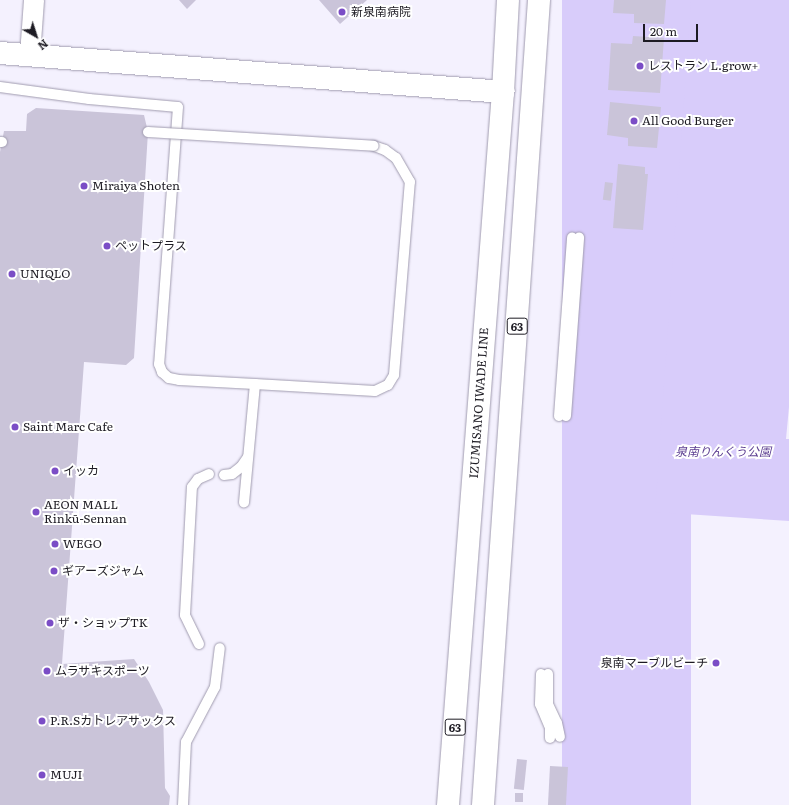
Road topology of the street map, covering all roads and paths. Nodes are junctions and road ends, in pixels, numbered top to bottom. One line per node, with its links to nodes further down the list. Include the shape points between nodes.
1 (34, 0): 5 (street)
2 (508, 0): 7 (main road, IZUMISANO IWADE LINE / 63)
3 (539, 0): 22 (main road, 63)
4 (0, 53): 5 (main road)
5 (30, 55): 7 (main road)
6 (0, 87): 10 (lane, via 178,107 159,364 162,372 169,378)
7 (503, 92): 21 (main road, IZUMISANO IWADE LINE / 63)
8 (148, 132): 10 (lane, bridge, via 374,146 396,158 410,182 394,375 388,385 376,391)
9 (575, 237): 11 (lane)
10 (255, 384): 12 (lane)
11 (562, 416)
12 (248, 457): 14 (lane, via 232,474); 15 (lane)
13 (209, 474): 16 (lane, via 198,479 192,487 191,495 184,615)
14 (224, 475)
15 (244, 502)
16 (199, 644)
17 (220, 648): 20 (lane, via 216,687 186,742)
18 (545, 674): 19 (lane, via 548,704 559,727)
19 (555, 737)
20 (183, 805)
21 (448, 805)
22 (483, 805)

